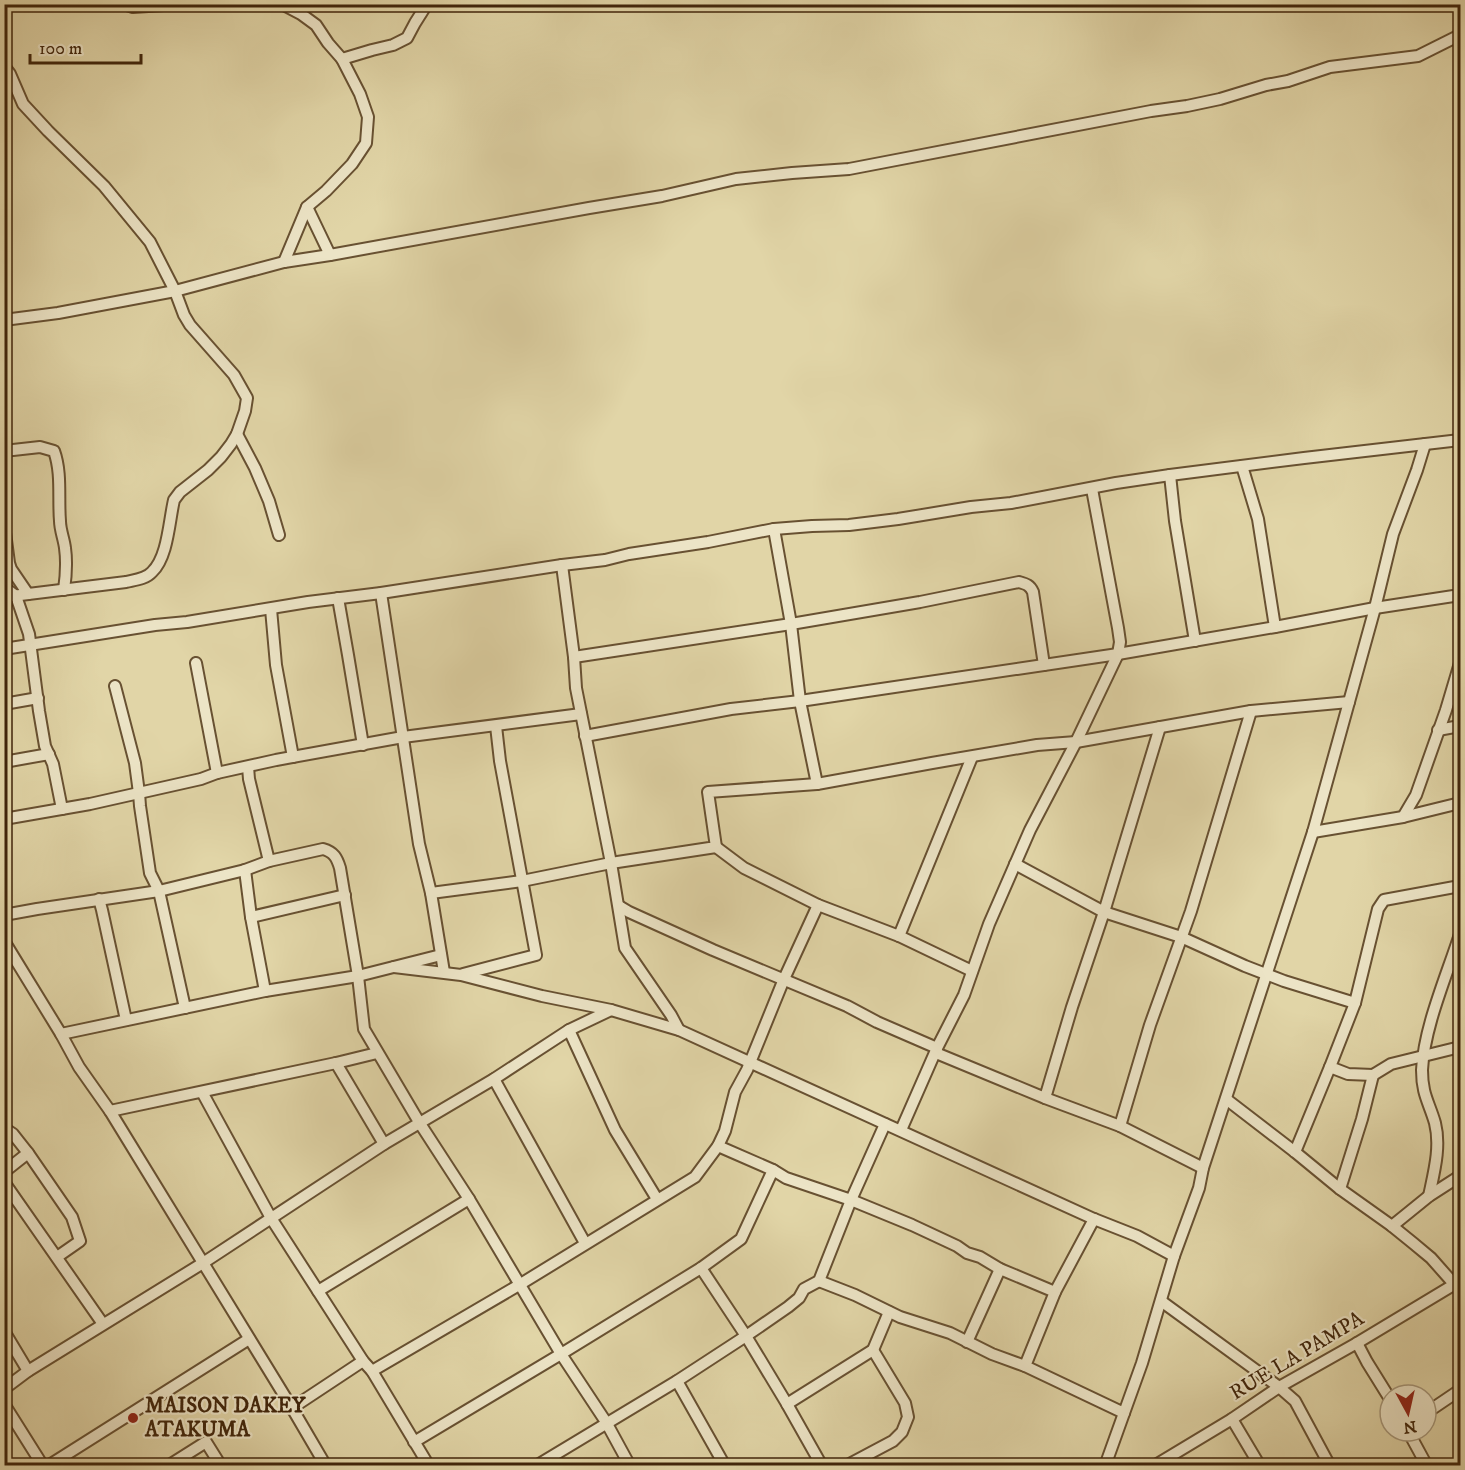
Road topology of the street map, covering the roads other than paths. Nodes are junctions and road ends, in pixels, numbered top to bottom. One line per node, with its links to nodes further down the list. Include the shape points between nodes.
1 (13, 4): 6 (street)
2 (124, 4): 3 (street)
3 (193, 4)
4 (282, 4): 8 (street, via 316,25)
5 (427, 4): 8 (street, via 407,38)
6 (4, 9)
7 (1461, 35): 11 (street, via 1418,56 1330,67 1187,106 849,169 735,179 662,196)
8 (342, 59): 10 (street, via 368,117 366,143 352,164)
9 (4, 66): 13 (street, via 23,104 104,186 150,242)
10 (307, 207): 11 (street); 12 (street)
11 (330, 255): 12 (street)
12 (284, 262): 13 (street)
13 (175, 291): 14 (street); 15 (street, via 190,325 234,375 247,398)
14 (4, 320)
15 (237, 434): 24 (street, via 269,501); 27 (street, via 221,457 174,500 161,560 152,573 126,582)
16 (1461, 440): 17 (street)
17 (1425, 444): 19 (street); 33 (street, via 1393,534)
18 (4, 451): 27 (street, via 40,447 54,452 65,548)
19 (1242, 466): 20 (street); 36 (street, via 1258,519)
20 (1170, 475): 21 (street); 37 (street)
21 (1092, 489): 23 (street, via 898,519); 40 (street, via 1118,628)
22 (4, 525): 29 (street, via 11,569)
23 (774, 529): 25 (street); 35 (street)
24 (279, 535)
25 (562, 565): 28 (street); 41 (street)
26 (4, 587): 31 (street)
27 (64, 590): 29 (street)
28 (381, 593): 32 (street); 57 (street)
29 (28, 594): 31 (street)
30 (1461, 595): 33 (street)
31 (10, 596): 38 (street)
32 (338, 598): 34 (street); 59 (street)
33 (1375, 608): 36 (street); 48 (street)
34 (271, 609): 38 (street); 61 (street, via 276,665)
35 (791, 624): 41 (street); 44 (street, via 1019,582 1033,592); 47 (street)
36 (1275, 627): 37 (street)
37 (1195, 641): 40 (street)
38 (30, 646): 39 (street); 46 (street)
39 (4, 650)
40 (1118, 654): 44 (street); 58 (street)
41 (574, 657): 51 (street)
42 (196, 663): 65 (street)
43 (1461, 663): 55 (street)
44 (1044, 665): 47 (street)
45 (115, 686): 67 (street)
46 (38, 698): 49 (street); 60 (street)
47 (800, 701): 56 (street, via 731,709); 66 (street)
48 (1349, 702): 50 (street); 72 (street)
49 (4, 704)
50 (1251, 711): 54 (street); 91 (street)
51 (581, 714): 52 (street); 56 (street)
52 (496, 726): 57 (street); 78 (street)
53 (1461, 726): 55 (street)
54 (1160, 727): 58 (street); 86 (street)
55 (1438, 730): 70 (street, via 1416,795)
56 (585, 736): 75 (street)
57 (403, 737): 59 (street); 81 (street, via 419,844)
58 (1076, 742): 62 (street); 76 (street)
59 (363, 745): 61 (street)
60 (49, 754): 63 (street); 69 (street)
61 (293, 757): 64 (street)
62 (972, 757): 66 (street); 90 (street)
63 (4, 762)
64 (248, 767): 65 (street); 74 (street)
65 (217, 773): 67 (street)
66 (818, 784): 73 (street, via 708,792)
67 (140, 793): 69 (street); 80 (street, via 150,873)
68 (1461, 803): 70 (street)
69 (62, 808): 71 (street)
70 (1403, 817): 72 (street)
71 (4, 819)
72 (1313, 832): 98 (street)
73 (716, 847): 75 (street); 84 (street, via 744,868)
74 (269, 861): 77 (street); 82 (street, via 323,849 330,851 339,862)
75 (611, 863): 78 (street); 85 (street)
76 (1015, 864): 86 (street); 96 (street)
77 (245, 870): 80 (street); 88 (street)
78 (522, 880): 81 (street); 99 (street, via 536,955)
79 (1461, 886): 103 (street, via 1384,900 1378,909)
80 (159, 891): 83 (street); 104 (street)
81 (431, 893): 93 (street)
82 (345, 895): 88 (street); 100 (street)
83 (99, 899): 87 (street); 106 (street)
84 (818, 905): 90 (street); 101 (street)
85 (619, 906): 101 (street); 108 (street, via 625,948)
86 (1104, 912): 91 (street); 120 (street)
87 (4, 915)
88 (251, 917): 102 (street)
89 (1461, 934): 94 (street)
90 (898, 936): 96 (street)
91 (1180, 938): 98 (street); 125 (street)
92 (6, 949): 109 (street)
93 (441, 955): 95 (street); 97 (street)
94 (1455, 965): 113 (street, via 1425,1043)
95 (394, 967): 97 (street); 100 (street)
96 (972, 971): 111 (street)
97 (444, 972): 99 (street)
98 (1266, 974): 103 (street); 121 (street)
99 (460, 975): 105 (street)
100 (358, 976): 102 (street); 112 (street, via 364,1029)
101 (784, 979): 111 (street); 114 (street)
102 (266, 991): 104 (street)
103 (1355, 1003): 116 (street)
104 (185, 1008): 106 (street)
105 (611, 1010): 107 (street); 108 (street)
106 (126, 1020): 109 (street)
107 (569, 1030): 118 (street); 140 (street, via 615,1130)
108 (679, 1030): 114 (street)
109 (61, 1034): 122 (street)
110 (1461, 1047): 113 (street)
111 (937, 1050): 120 (street); 127 (street)
112 (377, 1053): 115 (street); 123 (street)
113 (1425, 1055): 117 (street, via 1391,1064); 138 (street, via 1423,1090 1438,1140)
114 (750, 1062): 124 (street); 129 (street, via 735,1092 726,1131)
115 (336, 1063): 119 (street); 128 (street)
116 (1330, 1067): 117 (street, via 1348,1074); 130 (street)
117 (1373, 1075): 137 (street)
118 (494, 1079): 123 (street); 145 (street)
119 (202, 1092): 122 (street); 142 (street)
120 (1045, 1098): 125 (street)
121 (1226, 1099): 130 (street); 132 (street)
122 (110, 1111): 148 (street)
123 (419, 1122): 128 (street); 139 (street)
124 (885, 1124): 127 (street); 141 (street)
125 (1120, 1126): 132 (street)
126 (4, 1128): 131 (street)
127 (901, 1130): 143 (street)
128 (384, 1144): 142 (street)
129 (718, 1146): 133 (street); 140 (street, via 695,1177)
130 (1295, 1152): 137 (street)
131 (28, 1153): 134 (street); 147 (street, via 72,1217 81,1241)
132 (1203, 1168): 146 (street)
133 (773, 1170): 141 (street); 149 (street, via 741,1239)
134 (4, 1172)
135 (1461, 1176): 138 (street)
136 (4, 1182): 147 (street)
137 (1340, 1189): 144 (street)
138 (1429, 1196): 144 (street)
139 (469, 1199): 153 (street); 154 (street)
140 (657, 1199): 145 (street)
141 (852, 1200): 150 (street); 151 (street)
142 (271, 1218): 148 (street); 154 (street)
143 (1094, 1219): 146 (street); 155 (street)
144 (1392, 1226): 152 (street)
145 (585, 1243): 153 (street)
146 (1174, 1256): 156 (street)
147 (57, 1257): 158 (street)
148 (203, 1263): 158 (street); 161 (street)
149 (701, 1268): 160 (street); 165 (street)
150 (1000, 1269): 155 (street); 162 (street)
151 (819, 1281): 157 (street); 160 (street)
152 (1457, 1282): 163 (street, RUE LA PAMPA)
153 (519, 1285): 165 (street); 169 (street)
154 (318, 1291): 166 (street)
155 (1055, 1292): 167 (street)
156 (1161, 1301): 172 (street); 179 (street)
157 (889, 1312): 162 (street); 164 (street)
158 (103, 1324): 168 (street)
159 (4, 1331): 168 (street)
160 (746, 1336): 170 (street); 176 (street)
161 (249, 1339): 178 (street); 185 (street)
162 (967, 1342): 167 (street)
163 (1357, 1343): 171 (street); 172 (street, RUE LA PAMPA)
164 (873, 1350): 176 (street); 194 (street, via 905,1403 908,1417 893,1441)
165 (561, 1354): 181 (street); 182 (street)
166 (363, 1361): 169 (street); 178 (street)
167 (1024, 1366): 179 (street)
168 (28, 1371): 173 (street)
169 (372, 1371): 182 (street)
170 (677, 1381): 181 (street); 192 (street)
171 (1380, 1383)
172 (1280, 1387): 180 (street, RUE LA PAMPA); 198 (street, via 1295,1401)
173 (4, 1389)
174 (1461, 1390): 177 (street)
175 (4, 1404): 185 (street)
176 (787, 1404): 193 (street)
177 (1438, 1405)
178 (292, 1408): 188 (street)
179 (1124, 1413): 195 (street)
180 (1232, 1419): 196 (street, RUE LA PAMPA); 197 (street)
181 (606, 1422): 190 (street); 191 (street)
182 (414, 1442): 189 (street)
183 (1413, 1443): 184 (street)
184 (1422, 1464)
185 (46, 1466)
186 (168, 1466): 187 (street, via 206,1442)
187 (221, 1466)
188 (326, 1466)
189 (429, 1466)
190 (536, 1466)
191 (630, 1466)
192 (725, 1466)
193 (822, 1466)
194 (846, 1466)
195 (1105, 1466)
196 (1154, 1466)
197 (1260, 1466)
198 (1330, 1466)

